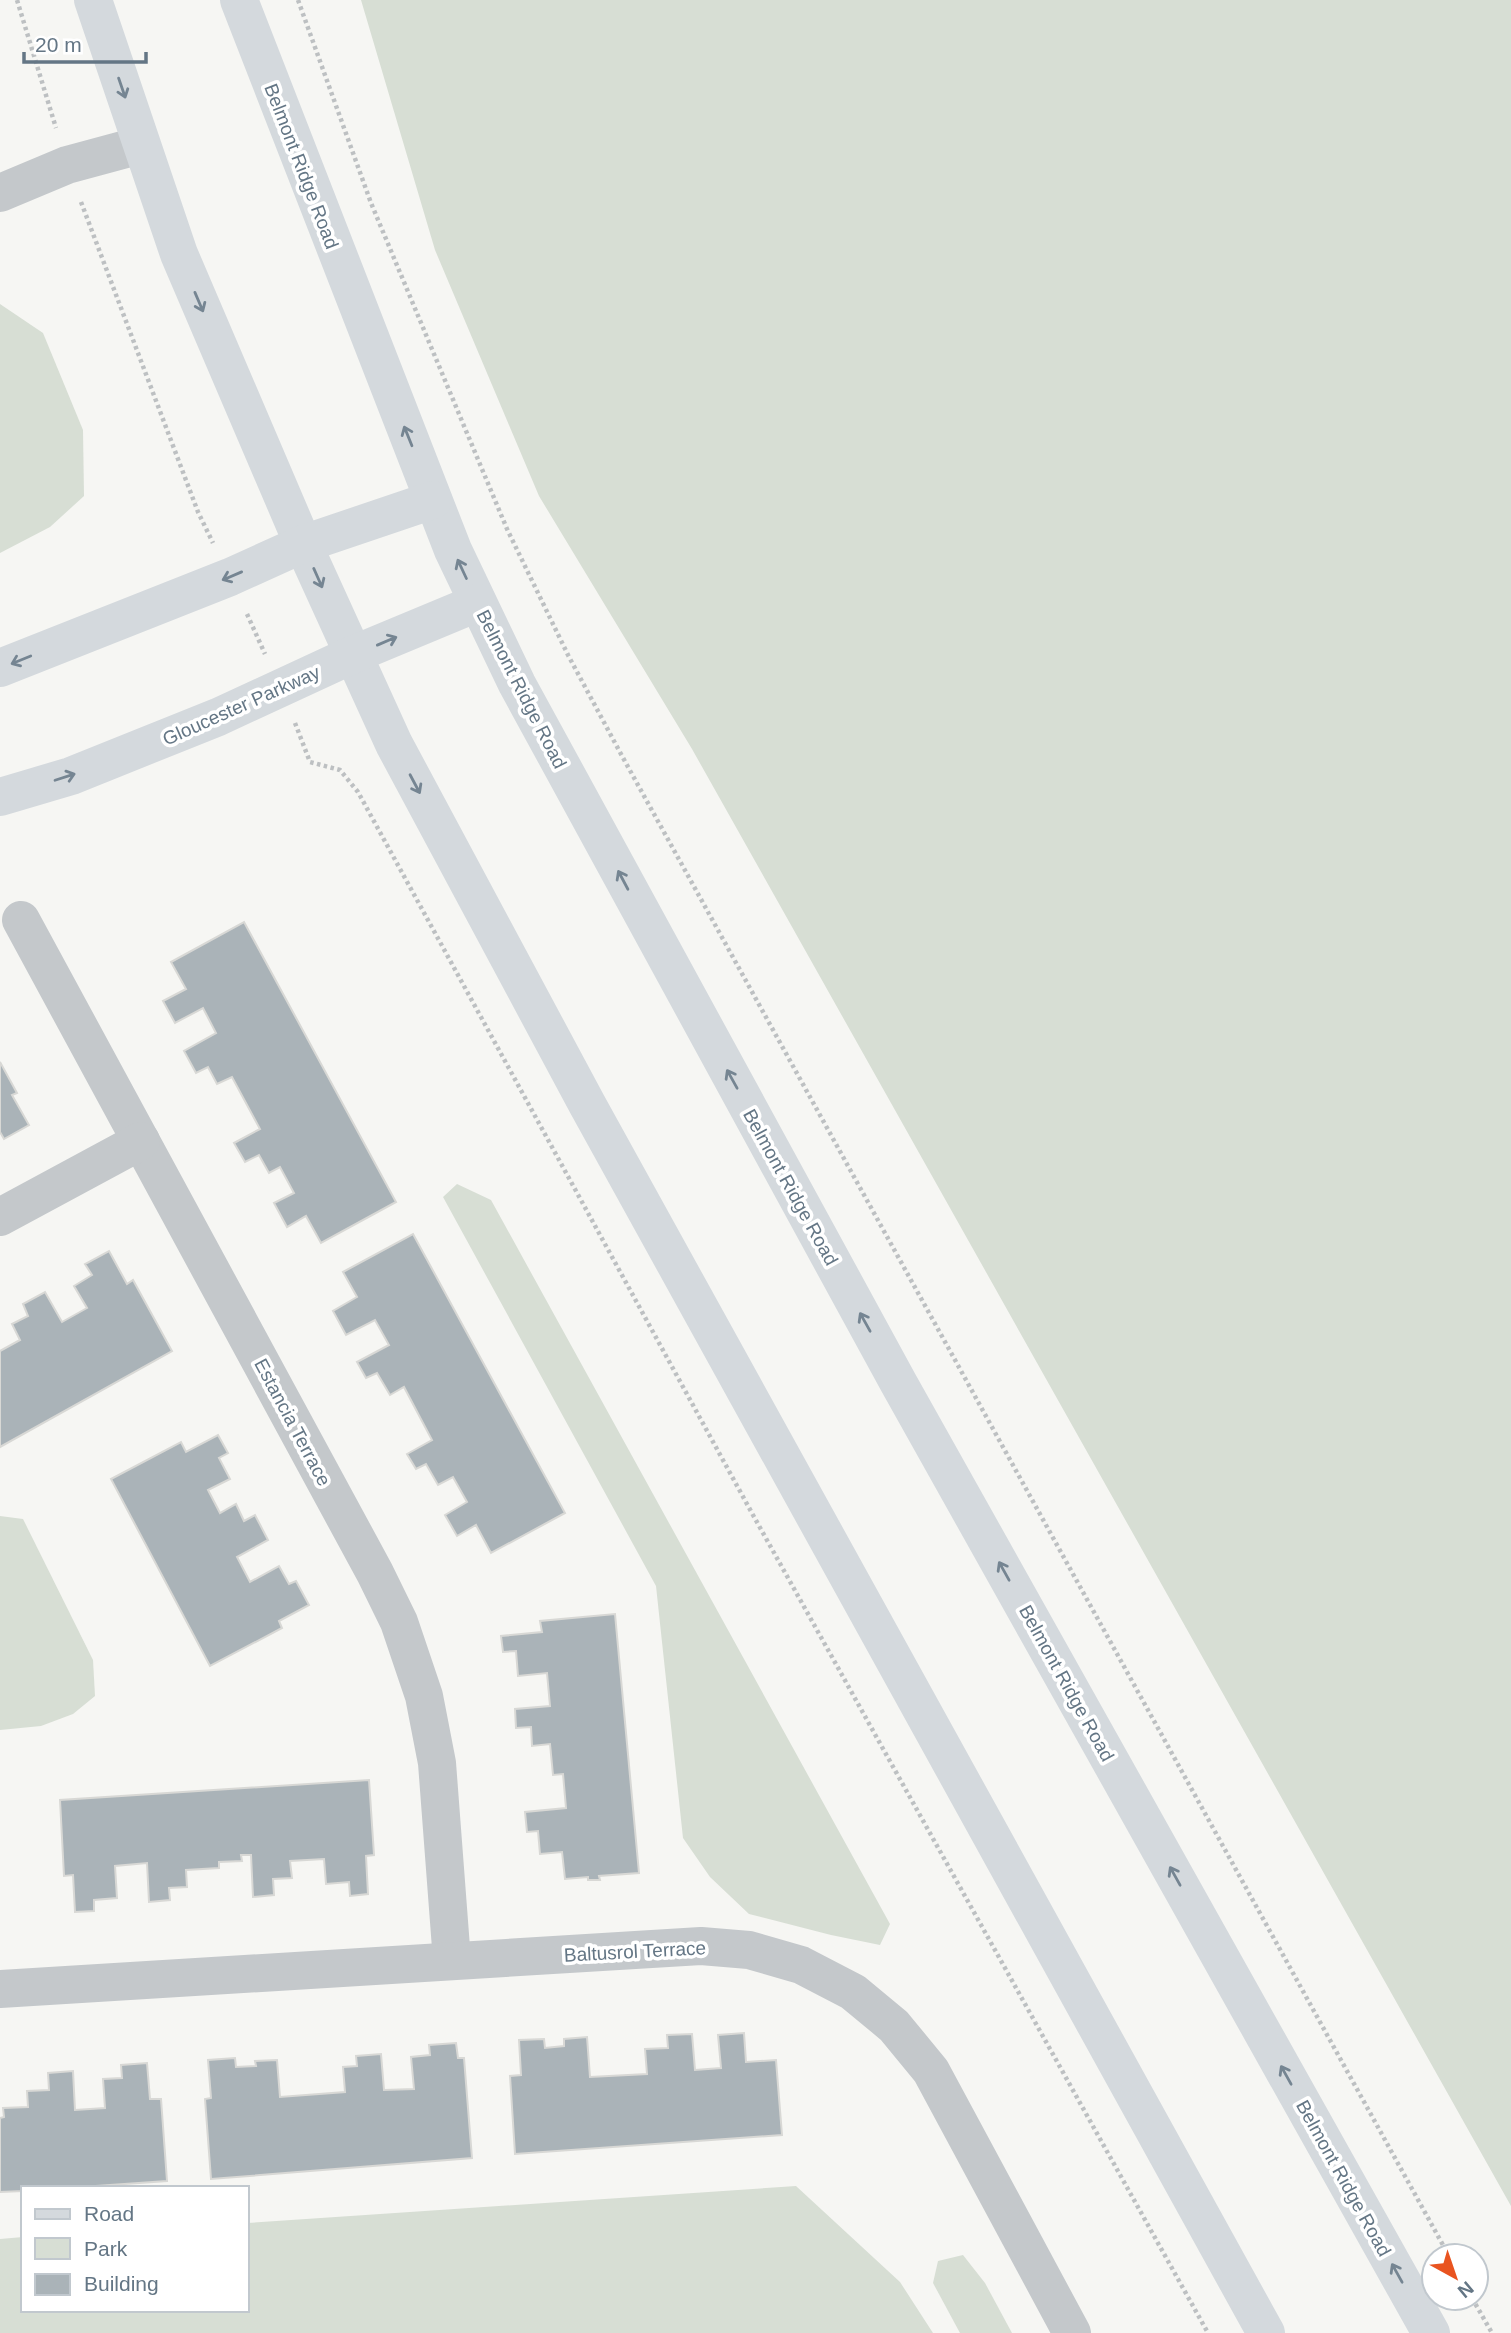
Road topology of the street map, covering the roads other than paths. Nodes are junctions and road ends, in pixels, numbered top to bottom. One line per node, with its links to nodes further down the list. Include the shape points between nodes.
1 (93, 0): 3 (main road, one-way to 3)
2 (239, 0): 5 (main road, Belmont Ridge Road, one-way to 2)
3 (141, 145): 4 (street, via 67,165); 6 (main road, one-way to 6, via 179,254)
4 (0, 193)
5 (433, 500): 6 (main road); 7 (main road, Belmont Ridge Road, one-way to 5)
6 (303, 544): 8 (main road, one-way to 8); 9 (main road, one-way to 9)
7 (477, 603): 8 (main road, Gloucester Parkway, one-way to 7); 18 (main road, Belmont Ridge Road, one-way to 7, via 891,1369)
8 (352, 655): 10 (main road, Gloucester Parkway, one-way to 8, via 71,776 218,717); 17 (main road, one-way to 17, via 394,744 587,1104)
9 (0, 668)
10 (0, 797)
11 (21, 920): 12 (street, Estancia Terrace)
12 (141, 1141): 13 (street); 14 (street, Estancia Terrace, via 398,1622 424,1696 437,1763)
13 (0, 1217)
14 (452, 1961): 15 (street, Baltusrol Terrace); 16 (street, Baltusrol Terrace, via 701,1946 749,1950 801,1965 853,1992 894,2026 931,2071)
15 (0, 1989)
16 (1072, 2333)
17 (1266, 2333)
18 (1431, 2333)

